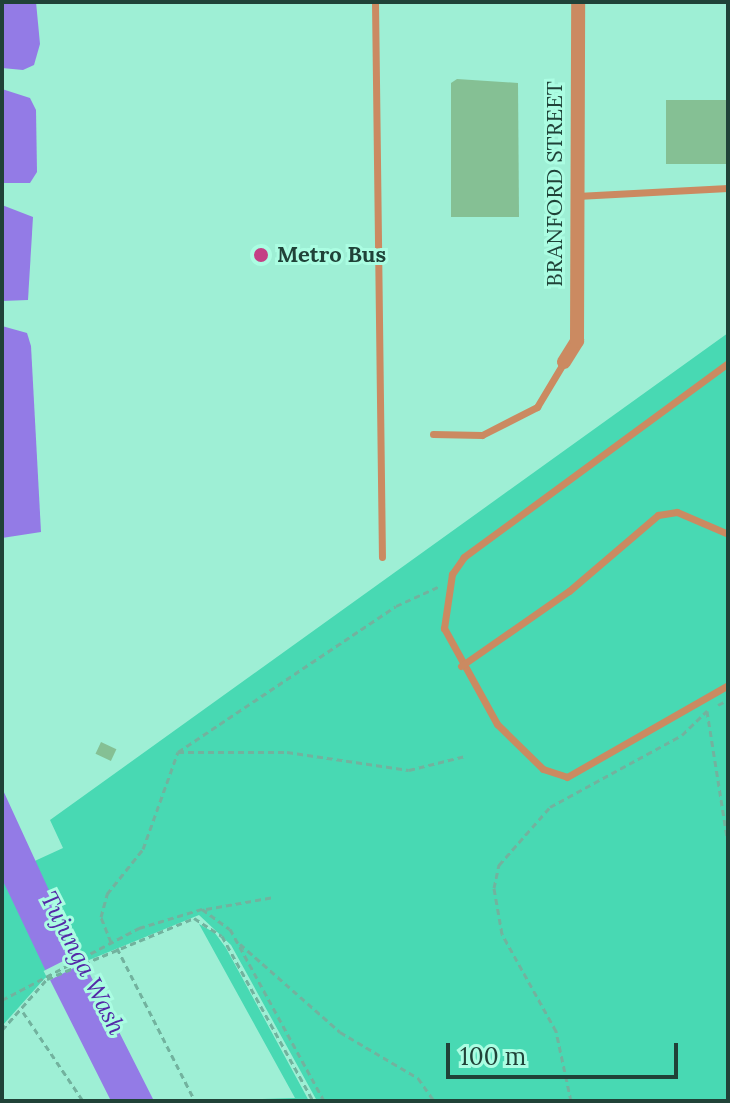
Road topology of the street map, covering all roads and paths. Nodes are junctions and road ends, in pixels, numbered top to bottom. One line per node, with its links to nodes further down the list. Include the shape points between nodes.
1 (375, 2): 9 (lane)
2 (578, 2): 4 (street, BRANFORD STREET)
3 (728, 188): 4 (lane)
4 (577, 196): 5 (street, BRANFORD STREET, via 577,341)
5 (564, 362): 7 (lane, via 537,407 482,435)
6 (728, 363): 10 (lane, via 483,540)
7 (433, 434)
8 (728, 534): 11 (lane, via 677,512 658,515 569,591)
9 (382, 557)
10 (449, 584): 11 (lane, via 444,628); 15 (path, via 396,606)
11 (461, 666): 12 (lane, via 518,747 543,769 567,777)
12 (728, 685)
13 (728, 700): 14 (path)
14 (707, 711): 17 (path); 33 (path, via 682,735 550,807 499,865 494,888 502,934 523,979 546,1006)
15 (178, 752): 16 (path, via 287,752 409,770); 20 (path, via 143,849 107,894 101,917)
16 (465, 756)
17 (728, 844)
18 (274, 897): 19 (path)
19 (202, 909): 20 (path, via 167,915); 21 (path, via 221,918)
20 (111, 942): 23 (path)
21 (237, 942): 31 (path); 32 (path, via 340,1032 418,1078)
22 (117, 948): 23 (path); 29 (path); 30 (path, via 185,919 211,925)
23 (84, 958): 24 (path)
24 (45, 977): 25 (path); 26 (path)
25 (2, 1000)
26 (23, 1012): 27 (path); 28 (path)
27 (2, 1030)
28 (83, 1101)
29 (195, 1101)
30 (313, 1101)
31 (324, 1101)
32 (434, 1101)
33 (571, 1101)

